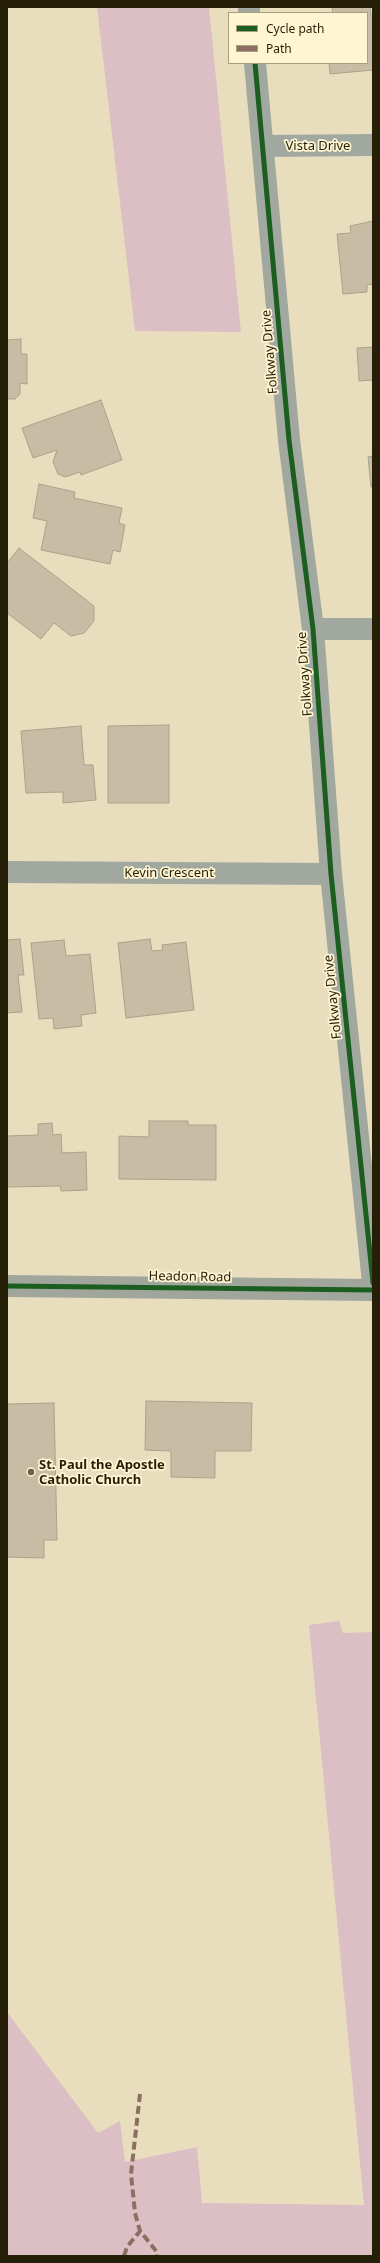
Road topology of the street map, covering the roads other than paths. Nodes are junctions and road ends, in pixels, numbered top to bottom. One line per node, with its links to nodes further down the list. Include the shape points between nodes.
1 (255, 64): 3 (street, Folkway Drive)
2 (373, 145): 3 (street, Vista Drive)
3 (263, 146): 4 (street, Folkway Drive, via 289,440)
4 (313, 629): 5 (street); 7 (street, Folkway Drive)
5 (373, 630)
6 (7, 872): 7 (street, Kevin Crescent)
7 (331, 874): 8 (street, Folkway Drive)
8 (373, 1283)
9 (7, 1286): 10 (street, Headon Road)
10 (373, 1290)

